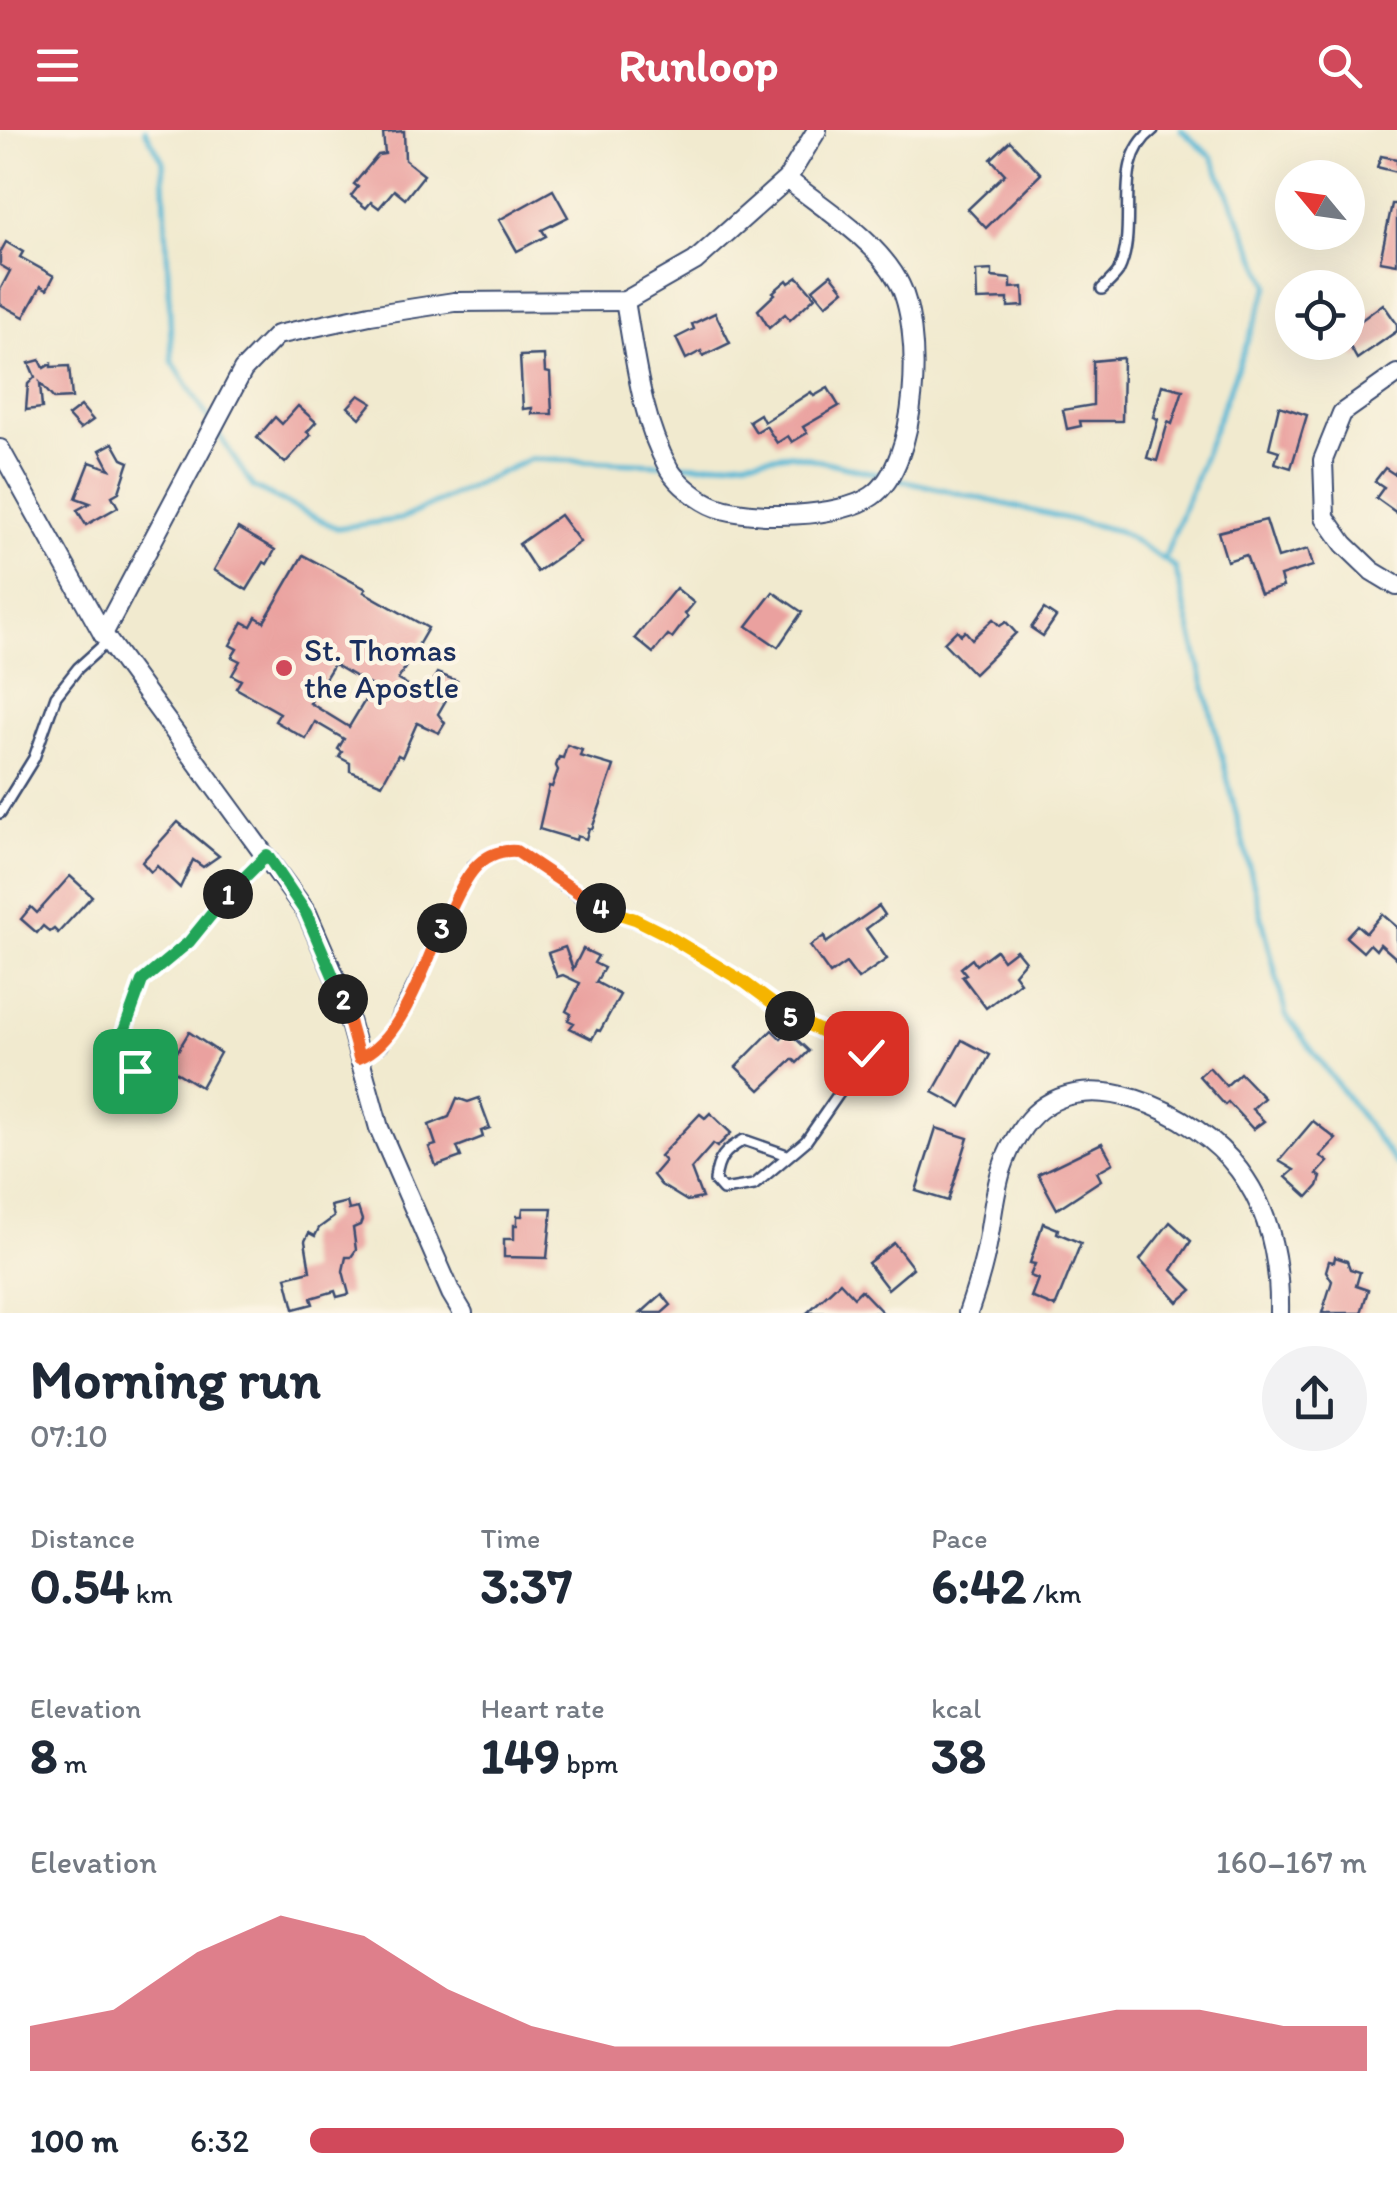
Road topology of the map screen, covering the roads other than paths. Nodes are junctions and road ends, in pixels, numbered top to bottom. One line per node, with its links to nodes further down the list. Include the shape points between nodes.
1 (817, 130): 3 (street)
2 (1153, 130): 4 (lane, via 1135,149 1126,240 1117,273)
3 (787, 179): 5 (street, via 695,261); 5 (street, via 871,247 898,281 912,320 906,434 888,481 872,496 838,512 773,515 718,508 696,496 670,471 646,412)
4 (1102, 289)
5 (625, 301): 9 (street, via 454,302 277,335 242,370)
6 (1397, 374): 8 (street, via 1342,413 1323,460 1325,518 1372,571)
7 (0, 449): 9 (street)
8 (1397, 586)
9 (106, 638): 10 (lane, via 56,696 34,758); 11 (street)
10 (0, 813)
11 (267, 855): 12 (street, via 306,913 340,991); 13 (lane, via 189,942 142,981 123,1042)
12 (359, 1058): 14 (lane, via 383,1045 474,864 516,851 583,899 663,933 791,1016 866,1053 828,1112); 15 (street, via 379,1128)
13 (149, 1087)
14 (787, 1154): 14 (lane, via 744,1140 726,1149 715,1181 723,1190 754,1184)
15 (463, 1313)
16 (968, 1313): 17 (street, via 998,1173 1024,1124 1051,1101 1106,1090 1176,1117 1238,1169 1269,1225)
17 (1279, 1313)

